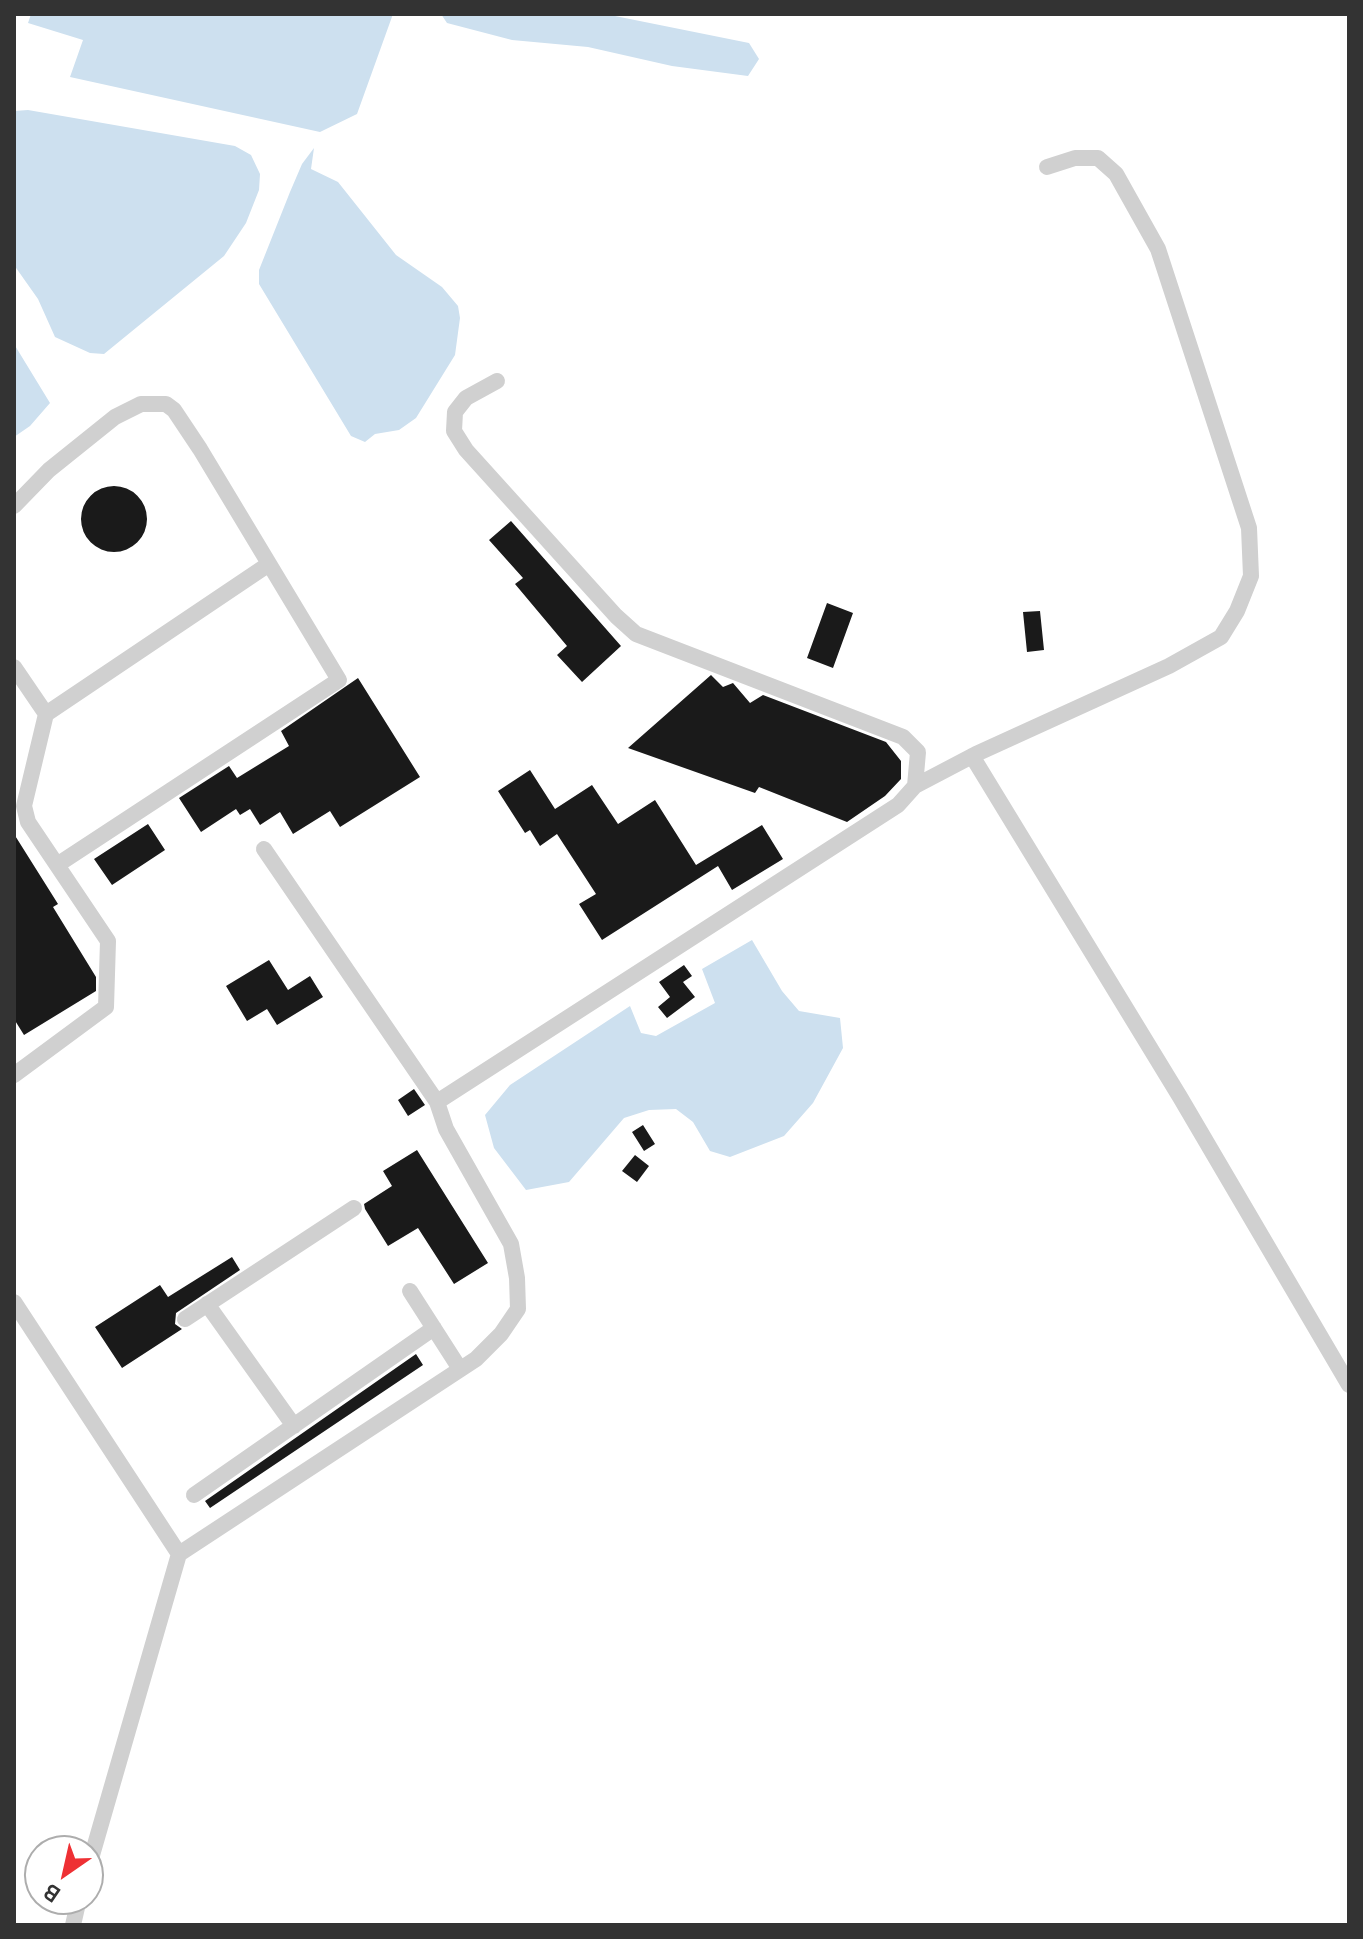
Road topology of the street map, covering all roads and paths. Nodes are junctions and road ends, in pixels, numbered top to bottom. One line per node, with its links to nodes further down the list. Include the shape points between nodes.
1 (1047, 167): 7 (street, via 1098,158 1116,174 1158,249 1249,528 1251,576 1221,637)
2 (497, 381): 8 (street, via 466,398 455,412 454,431 616,616 636,634 903,737 918,752)
3 (14, 506): 4 (street, via 115,417 156,401 174,410)
4 (269, 564): 6 (street); 11 (street, via 339,680)
5 (14, 667): 6 (street)
6 (46, 714): 9 (street)
7 (972, 756): 8 (street); 21 (street)
8 (915, 786): 13 (street, via 898,805)
9 (19, 807): 11 (street)
10 (264, 849): 13 (street)
11 (57, 865): 12 (street, via 108,941 106,1007)
12 (14, 1075)
13 (437, 1102): 20 (street, via 446,1129 511,1244 517,1278 518,1309 501,1334)
14 (354, 1208): 17 (street)
15 (410, 1291): 19 (street)
16 (14, 1302): 24 (street)
17 (207, 1304): 18 (street); 22 (street)
18 (185, 1319)
19 (434, 1328): 20 (street); 22 (street)
20 (460, 1369): 24 (street)
21 (1349, 1385)
22 (294, 1426): 23 (street)
23 (194, 1495)
24 (179, 1554): 25 (street)
25 (98, 1835)

